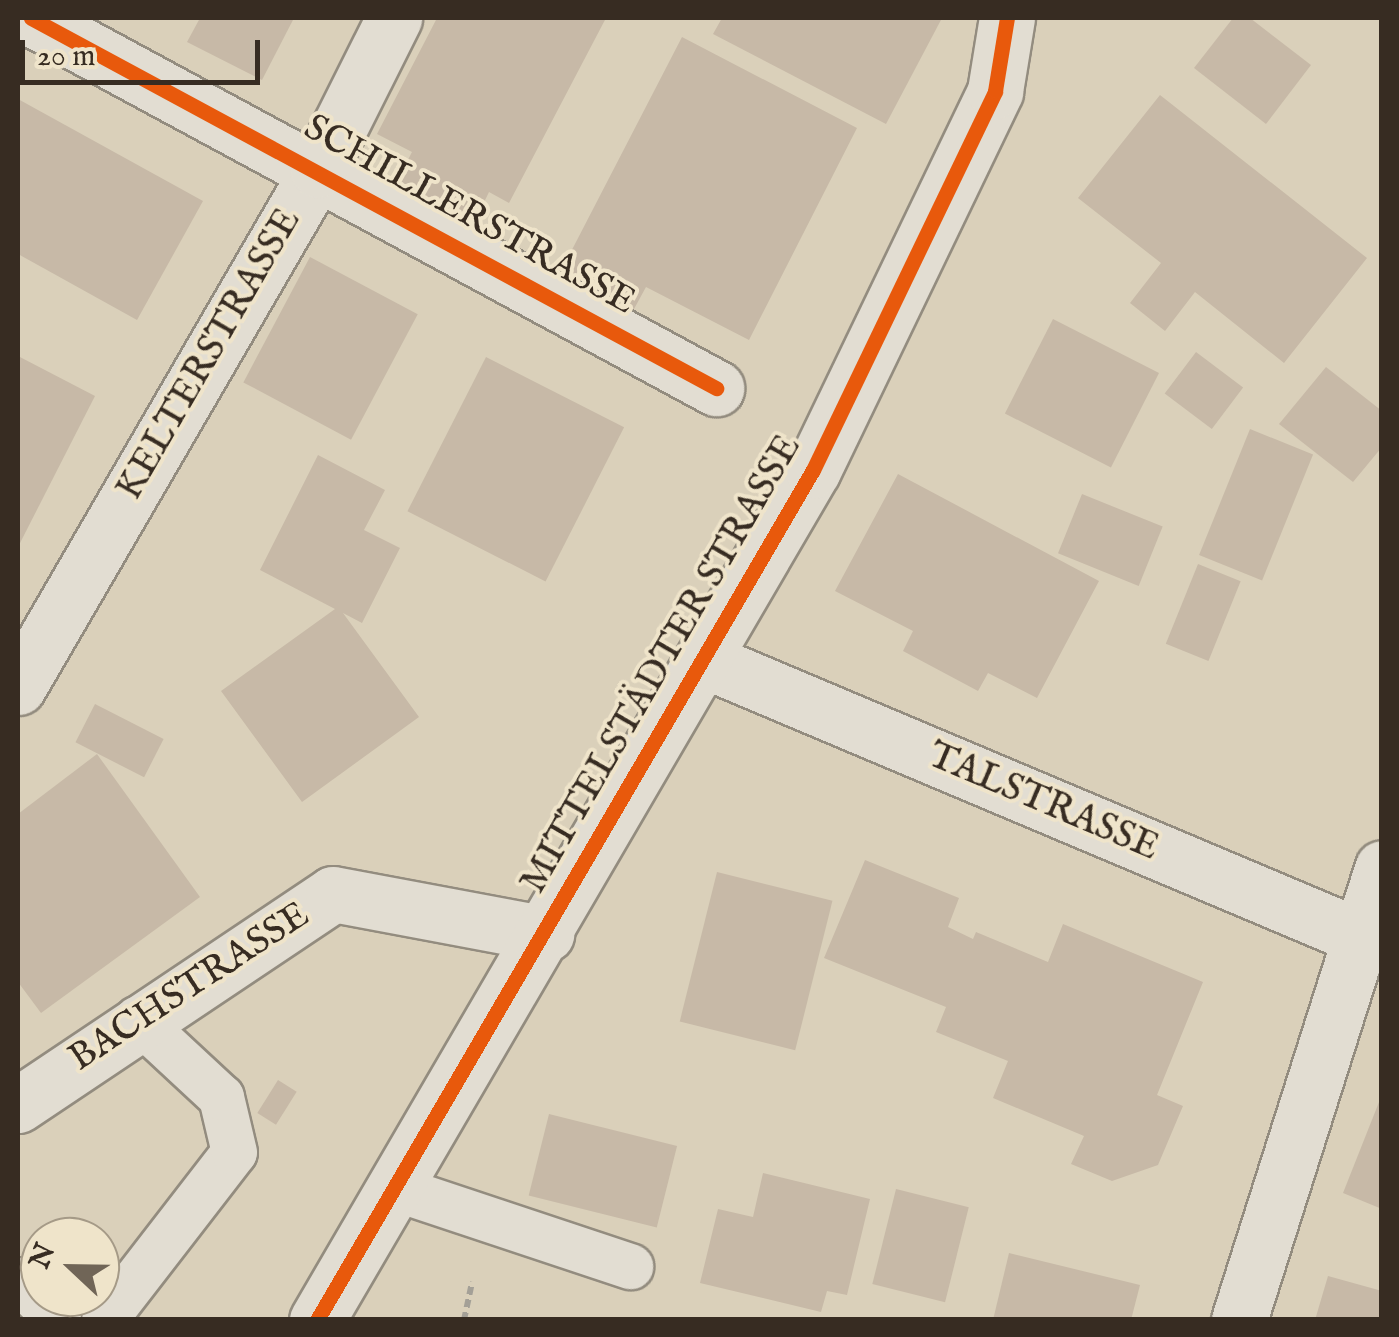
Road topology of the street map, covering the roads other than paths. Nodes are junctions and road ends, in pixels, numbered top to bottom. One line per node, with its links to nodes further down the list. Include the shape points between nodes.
1 (31, 18): 4 (street, SCHILLERSTRASSE)
2 (394, 18): 4 (street, KELTERSTRASSE)
3 (1008, 18): 6 (street, MITTELSTÄDTER STRASSE, via 995,92 944,207 813,470)
4 (318, 170): 5 (street, SCHILLERSTRASSE); 7 (street, KELTERSTRASSE)
5 (716, 388)
6 (704, 660): 9 (street, MITTELSTÄDTER STRASSE); 10 (street, TALSTRASSE)
7 (18, 688)
8 (1382, 868): 10 (street)
9 (546, 934): 11 (street, BACHSTRASSE, via 333,894); 13 (street, MITTELSTÄDTER STRASSE)
10 (1371, 942): 19 (street)
11 (136, 1018): 12 (street, BACHSTRASSE); 17 (lane, via 220,1096 234,1152)
12 (18, 1104)
13 (394, 1188): 14 (lane); 18 (street, MITTELSTÄDTER STRASSE)
14 (630, 1266)
15 (18, 1280): 16 (lane)
16 (58, 1320)
17 (104, 1320)
18 (317, 1320)
19 (1239, 1320)

